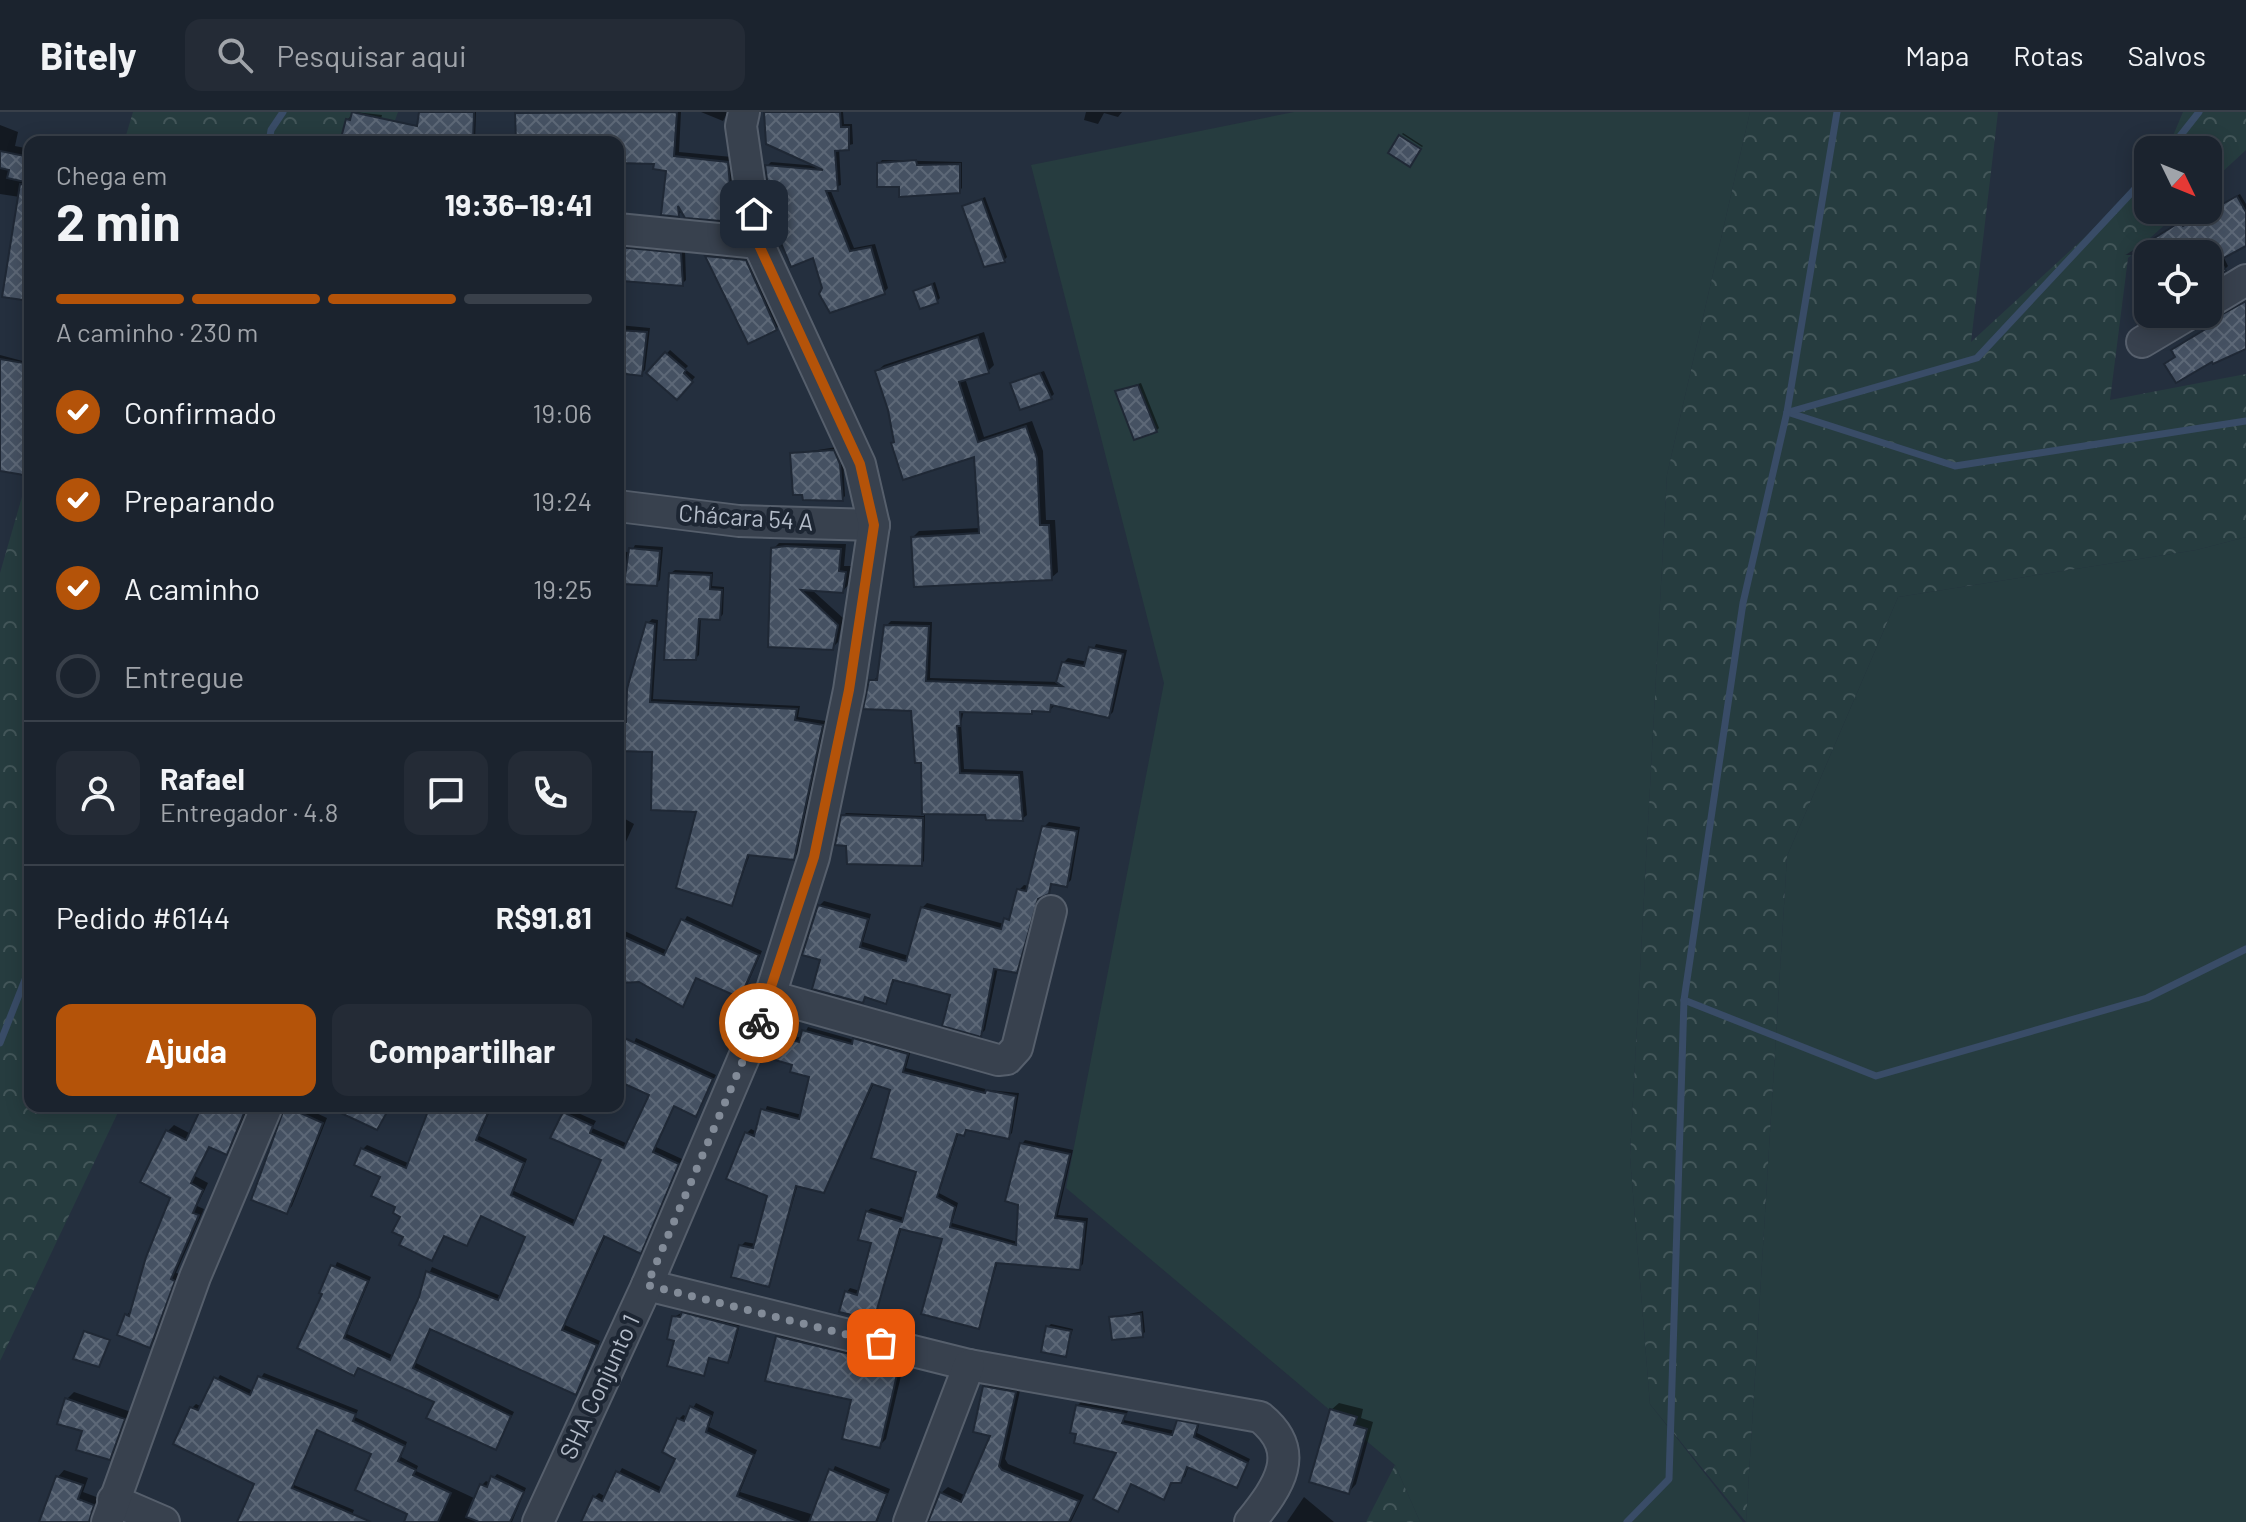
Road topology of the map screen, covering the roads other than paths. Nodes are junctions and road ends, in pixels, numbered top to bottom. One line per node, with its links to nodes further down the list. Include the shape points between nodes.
1 (744, 112): 3 (street, SHA Conjunto 1, via 741,126)
2 (624, 230): 3 (street)
3 (758, 243): 9 (street, SHA Conjunto 1, via 860,464)
4 (2246, 280): 5 (street)
5 (2222, 295)
6 (2166, 328): 7 (street)
7 (2142, 342)
8 (624, 507): 9 (street, Chácara 54 A, via 739,521)
9 (874, 525): 11 (street, SHA Conjunto 1, via 849,690 817,842)
10 (1051, 911): 11 (street, via 1017,1048 1007,1059)
11 (770, 996): 13 (street, SHA Conjunto 1)
12 (264, 1112): 15 (street, via 195,1277)
13 (647, 1285): 14 (street); 17 (street, SHA Conjunto 1)
14 (969, 1365): 18 (street); 19 (street, via 1260,1417 1278,1431 1286,1458 1274,1493)
15 (110, 1511): 16 (street)
16 (164, 1522)
17 (538, 1522)
18 (909, 1522)
19 (1250, 1522)

